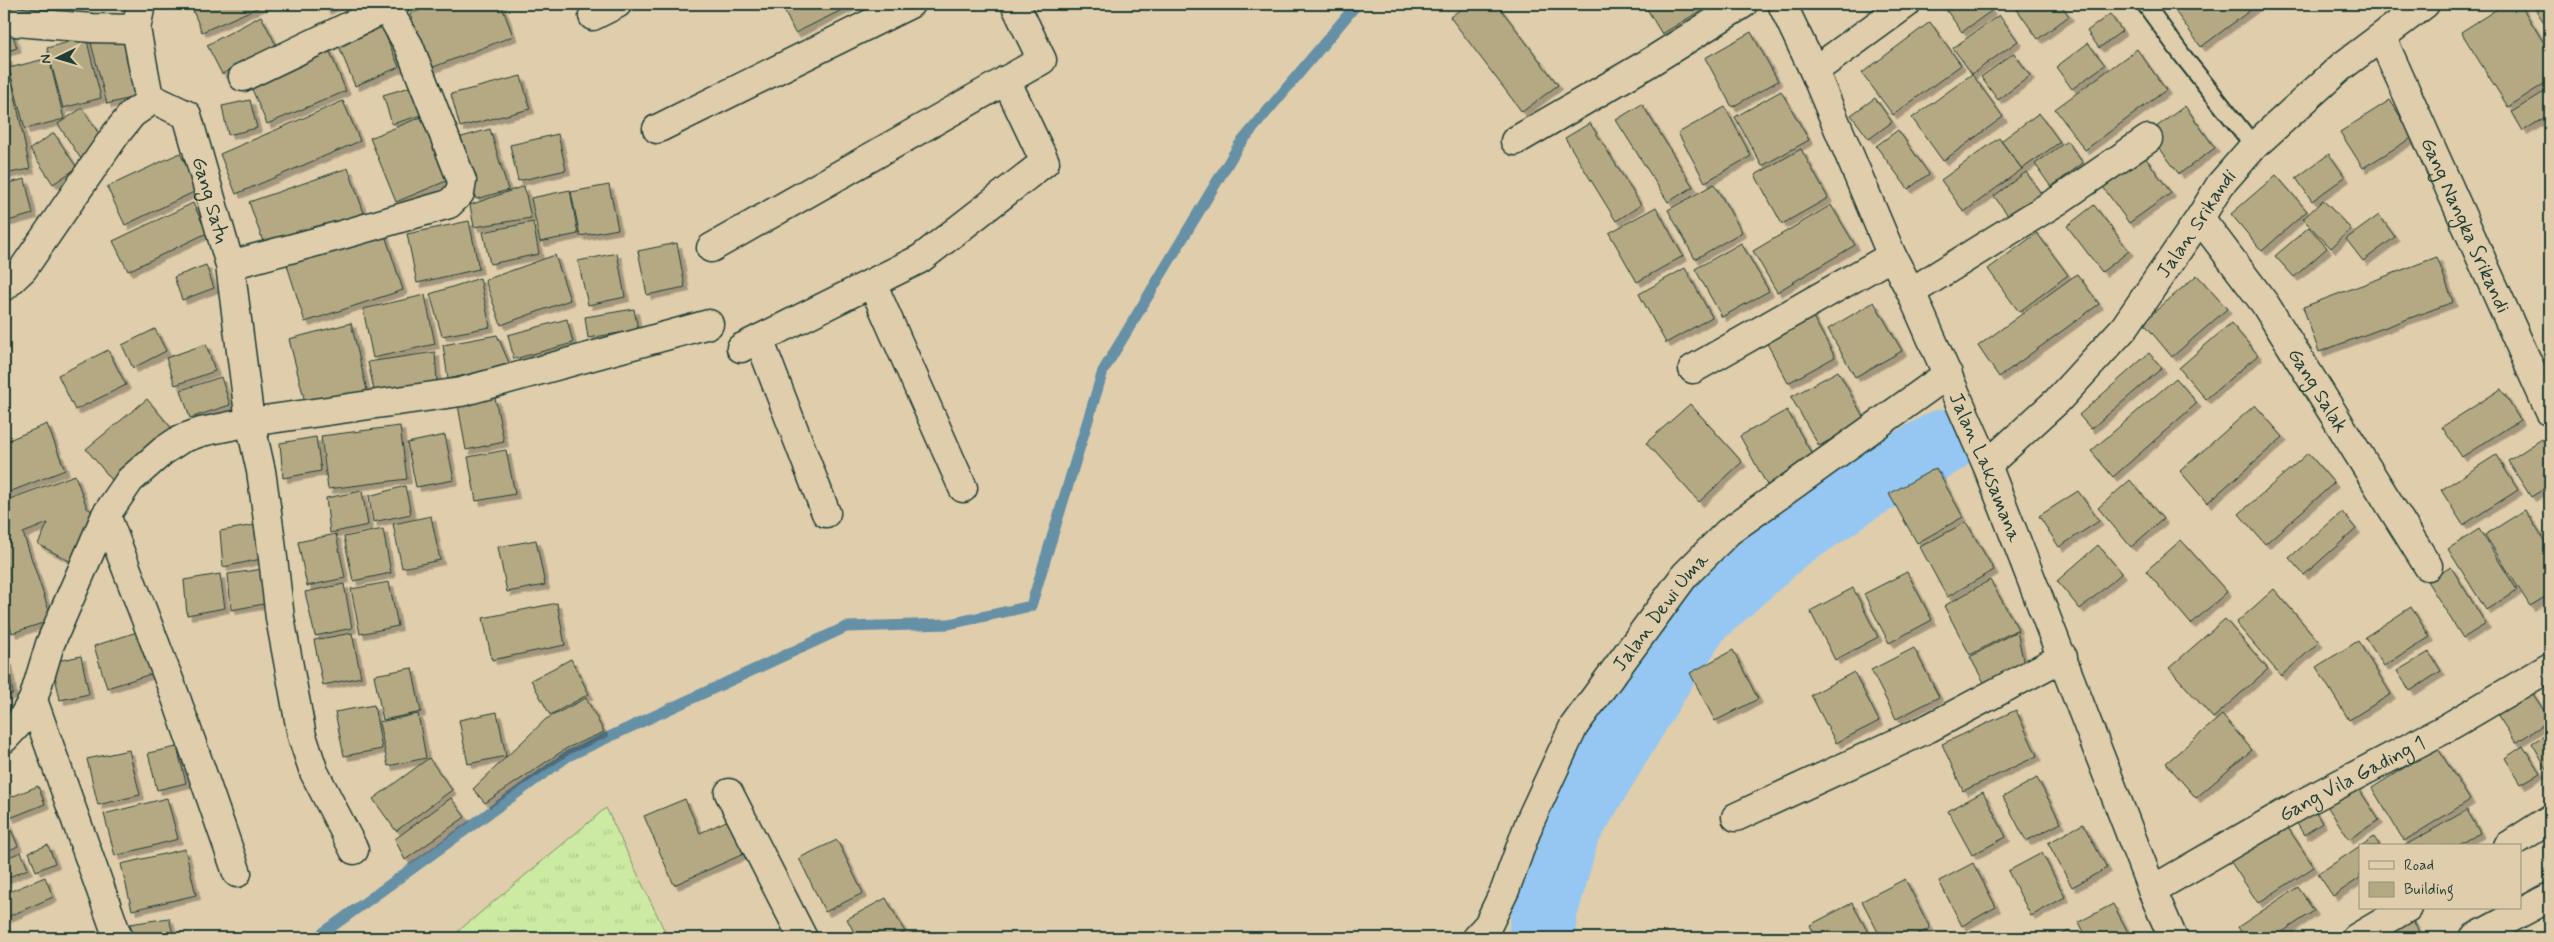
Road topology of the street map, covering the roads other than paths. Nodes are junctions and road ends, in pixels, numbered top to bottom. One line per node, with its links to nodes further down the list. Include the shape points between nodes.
1 (910, 4): 16 (street)
2 (1015, 4): 14 (street, via 1042,60)
3 (1743, 4): 18 (street)
4 (1782, 4): 12 (street, Jalan Laksamana)
5 (1906, 4): 12 (street)
6 (2145, 4): 19 (lane)
7 (2425, 4): 11 (street, Jalan Srikandi)
8 (391, 6): 13 (street); 23 (street, via 432,100 462,181 460,193 449,204)
9 (138, 16): 10 (street, via 92,28); 15 (street)
10 (16, 22)
11 (2382, 38): 19 (street, Jalan Srikandi, via 2341,67); 30 (street, Gang Nangka Srikandi)
12 (1814, 71): 22 (street, Jalan Laksamana)
13 (243, 76)
14 (1006, 80): 21 (street); 24 (street, via 1045,162 920,259)
15 (150, 98): 23 (street, Gang Satu, via 187,115); 25 (street, via 116,134 23,269)
16 (657, 129)
17 (2148, 139): 26 (street)
18 (1514, 141)
19 (2254, 146): 20 (street, Jalan Srikandi, via 2220,184)
20 (2200, 218): 32 (street, Jalan Srikandi, via 2124,328 2057,401); 36 (street, Gang Salak, via 2265,304)
21 (711, 248)
22 (1892, 256): 26 (street, Jalan Laksamana); 28 (street)
23 (230, 265): 31 (street, Gang Satu)
24 (872, 283): 33 (street); 34 (street, via 750,343)
25 (4, 287)
26 (1911, 292): 29 (street, Jalan Laksamana)
27 (709, 324): 31 (street, via 461,392)
28 (1694, 370)
29 (1948, 374): 32 (street, Jalan Laksamana); 52 (street, Jalan Dewi Uma, via 1728,532 1685,575 1574,726 1530,821 1505,890 1488,925)
30 (2550, 412)
31 (250, 422): 35 (street, via 181,439 130,480); 45 (street, Gang Satu, via 261,471 280,618 302,736 314,772)
32 (1987, 464): 37 (street, Jalan Laksamana)
33 (963, 488)
34 (826, 513)
35 (106, 515): 39 (street, via 50,644); 46 (street, via 176,698)
36 (2428, 566)
37 (2063, 658): 42 (street, via 1929,728); 47 (street, Jalan Laksamana)
38 (2550, 667): 47 (street, Gang Vila Gading 1, via 2443,730 2301,804)
39 (33, 700): 40 (street, via 20,722); 50 (street)
40 (4, 739)
41 (729, 793): 51 (street)
42 (1736, 817)
43 (2550, 819): 44 (street)
44 (2511, 844)
45 (354, 850)
46 (237, 873)
47 (2152, 890): 53 (street, Jalan Laksamana)
48 (2550, 897): 55 (street)
49 (2403, 910): 54 (street)
50 (118, 938)
51 (803, 938)
52 (1476, 938)
53 (2173, 938)
54 (2356, 938)
55 (2474, 938)

